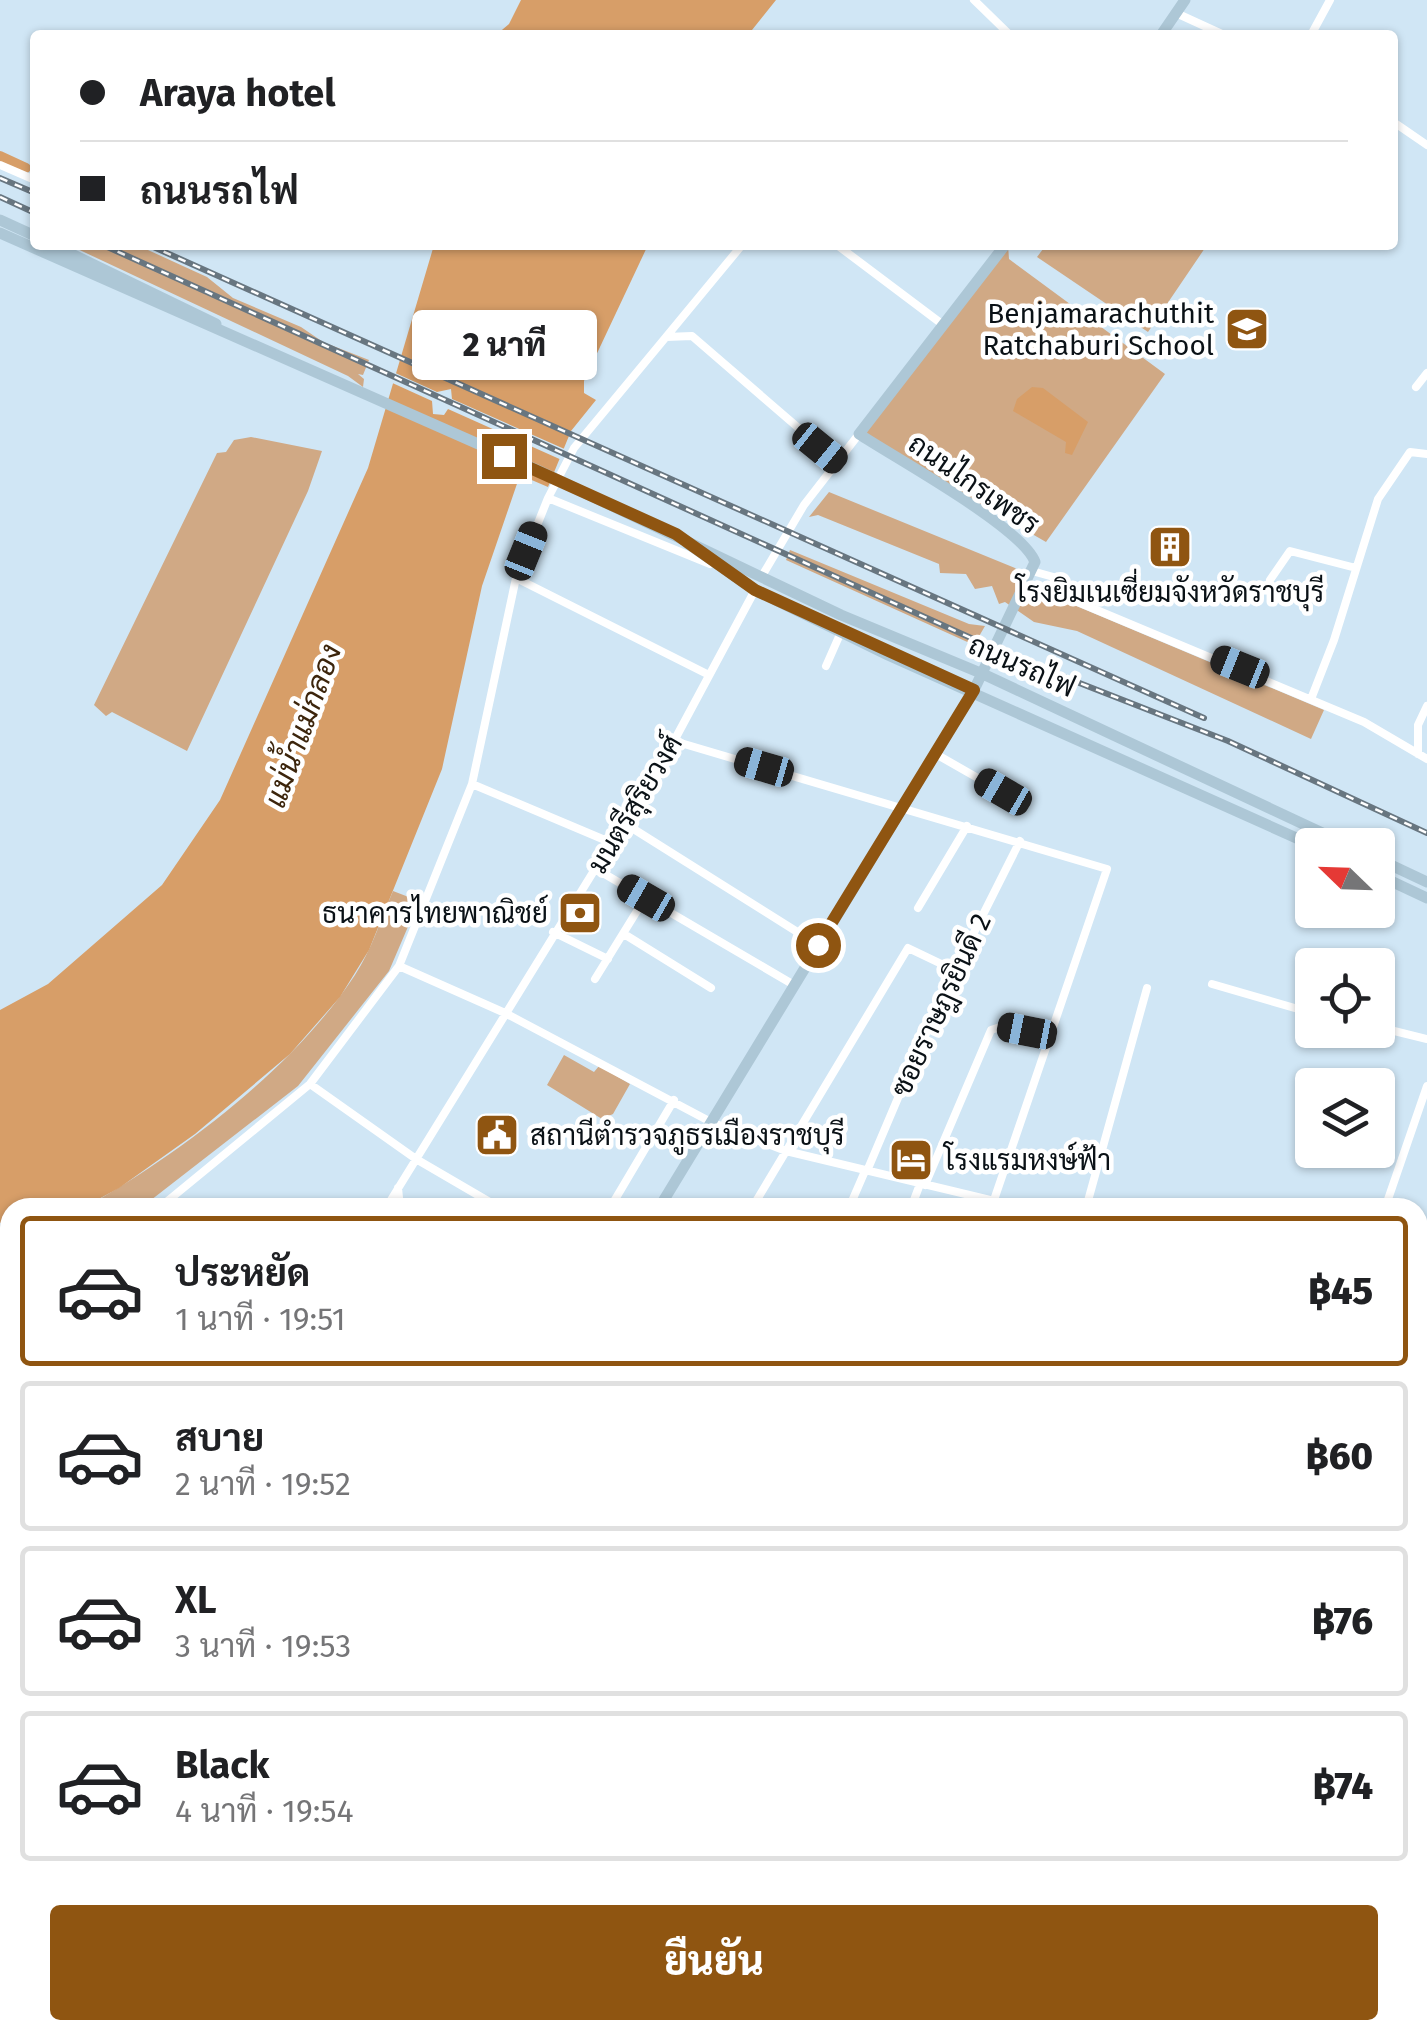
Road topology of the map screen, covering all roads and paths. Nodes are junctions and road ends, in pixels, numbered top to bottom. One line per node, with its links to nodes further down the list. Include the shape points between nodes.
1 (974, 0): 5 (street)
2 (1330, 0): 8 (street)
3 (1184, 1): 4 (main road)
4 (1176, 13): 6 (main road); 7 (street)
5 (1005, 30)
6 (1164, 30)
7 (1213, 30)
8 (1314, 30)
9 (1398, 125): 10 (street)
10 (1427, 145)
11 (0, 165): 12 (street)
12 (30, 178)
13 (0, 220): 15 (main road)
14 (0, 233): 16 (main road, ถนนรถไฟ)
15 (30, 234)
16 (30, 247)
17 (37, 250): 24 (main road, ถนนรถไฟ)
18 (63, 250): 24 (main road, ถนนรถไฟ)
19 (738, 250): 23 (street)
20 (844, 250): 22 (street)
21 (1000, 250): 22 (main road)
22 (942, 324): 27 (main road)
23 (666, 337): 29 (street, via 692,336); 30 (street, via 574,448)
24 (260, 348): 31 (main road, ถนนรถไฟ)
25 (1427, 373): 26 (street)
26 (1416, 387)
27 (858, 434): 29 (street); 34 (main road, ถนนไกรเพชร, via 1021,542 1035,562)
28 (1427, 454): 33 (street, via 1410,452 1378,499)
29 (838, 462): 35 (street)
30 (548, 498): 32 (street); 36 (street)
31 (676, 534): 32 (main road, ถนนรถไฟ); 35 (main road, ถนนรถไฟ)
32 (714, 566): 38 (main road, ถนนรถไฟ)
33 (1356, 568): 37 (street, via 1290,551); 44 (street)
34 (1031, 573): 41 (main road, ถนนไกรเพชร); 44 (street, via 1057,578 1068,598)
35 (762, 576): 41 (main road, ถนนรถไฟ)
36 (516, 578): 42 (street); 50 (street)
37 (1270, 580)
38 (755, 590): 39 (main road, ถนนรถไฟ); 42 (street, มนตรีสุริยวงศ์)
39 (841, 632): 40 (street); 43 (main road, ถนนรถไฟ)
40 (826, 666)
41 (983, 674): 43 (main road, ถนนไกรเพชร); 55 (main road, ถนนรถไฟ)
42 (709, 675): 46 (street, มนตรีสุริยวงศ์)
43 (974, 690): 47 (main road, ถนนไกรเพชร); 56 (main road, ถนนรถไฟ)
44 (1311, 699): 48 (street, via 1394,736)
45 (1427, 706): 48 (street, via 1418,725)
46 (674, 741): 52 (street); 53 (street, มนตรีสุริยวงศ์)
47 (934, 753): 51 (street); 52 (main road, ถนนไกรเพชร)
48 (1418, 755): 49 (street)
49 (1427, 759)
50 (472, 784): 58 (street); 70 (street)
51 (1025, 804)
52 (902, 807): 54 (street); 68 (main road, ถนนไกรเพชร)
53 (624, 823): 58 (street, มนตรีสุริยวงศ์); 68 (street)
54 (967, 826): 57 (street); 65 (street)
55 (1312, 828)
56 (1295, 837)
57 (1020, 841): 71 (street, ซอยราษฎรยินดี 2); 80 (street, via 1107,868)
58 (612, 842): 60 (street, มนตรีสุริยวงศ์)
59 (1395, 867): 61 (main road)
60 (596, 869): 63 (street); 66 (street, มนตรีสุริยวงศ์)
61 (1427, 882)
62 (1395, 884): 64 (main road)
63 (646, 898): 67 (street); 74 (street)
64 (1427, 898)
65 (918, 908)
66 (553, 932): 69 (street); 78 (street, มนตรีสุริยวงศ์)
67 (624, 934): 69 (street); 75 (street)
68 (818, 945): 74 (main road, ถนนไกรเพชร)
69 (608, 960): 72 (street)
70 (399, 966): 78 (street); 82 (street)
71 (954, 970): 86 (street, via 908,948); 88 (street, ซอยราษฎรยินดี 2)
72 (595, 980)
73 (1212, 984): 77 (street)
74 (794, 985): 85 (main road, ถนนไกรเพชร)
75 (710, 988)
76 (1147, 988): 102 (street)
77 (1295, 1008)
78 (505, 1013): 84 (street); 87 (street, มนตรีสุริยวงศ์)
79 (1395, 1031): 81 (street)
80 (1052, 1036): 89 (street, via 1003,1026 991,1030); 101 (street)
81 (1427, 1038)
82 (310, 1084): 87 (street); 91 (street)
83 (1427, 1086): 103 (street)
84 (674, 1100): 85 (street); 95 (street)
85 (711, 1122): 86 (street); 96 (main road, ถนนไกรเพชร)
86 (786, 1151): 88 (street); 97 (street)
87 (416, 1159): 90 (street, มนตรีสุริยวงศ์); 94 (street)
88 (866, 1171): 89 (street); 98 (street, ซอยราษฎรยินดี 2)
89 (922, 1184): 99 (street); 100 (street)
90 (398, 1188): 92 (street, มนตรีสุริยวงศ์); 93 (street)
91 (171, 1198)
92 (392, 1198)
93 (399, 1198)
94 (483, 1198)
95 (616, 1198)
96 (666, 1198)
97 (758, 1198)
98 (854, 1198)
99 (916, 1198)
100 (974, 1198)
101 (991, 1198)
102 (1089, 1198)
103 (1388, 1198)

